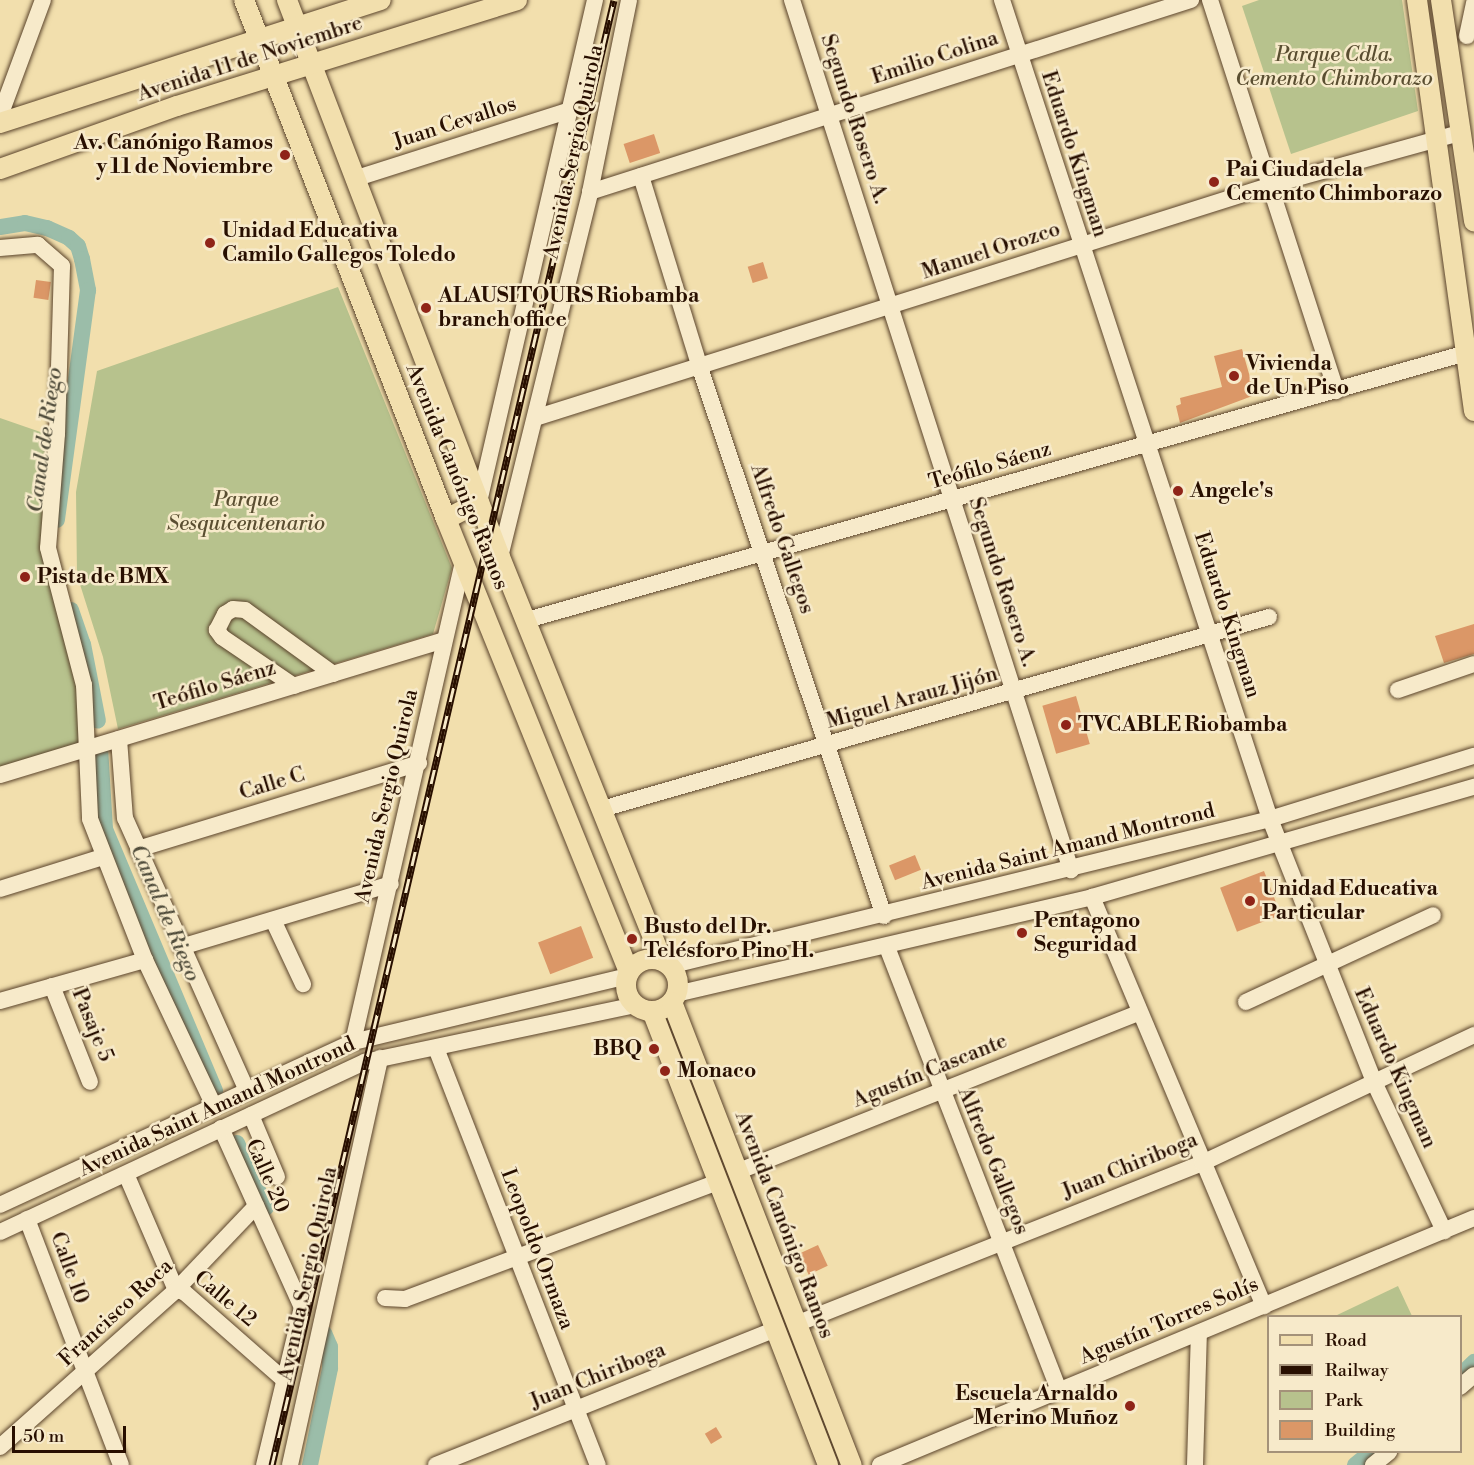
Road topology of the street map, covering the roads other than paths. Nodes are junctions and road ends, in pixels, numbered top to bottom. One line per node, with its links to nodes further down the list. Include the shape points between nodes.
1 (43, 0): 23 (street)
2 (244, 0): 18 (main road, Avenida Canónigo Ramos)
3 (287, 0): 15 (main road, Avenida Canónigo Ramos)
4 (381, 0): 15 (main road, Avenida 11 de Noviembre)
5 (517, 0): 20 (main road, Avenida 11 de Noviembre)
6 (595, 0): 22 (street, Avenida Sergio Quirola)
7 (629, 0): 34 (street, Avenida Sergio Quirola)
8 (792, 0): 24 (street, Segundo Rosero A.)
9 (1002, 0): 19 (street, Eduardo Kingman)
10 (1191, 0): 19 (street, Emilio Colina)
11 (1210, 0): 33 (street)
12 (1417, 0): 27 (main road)
13 (1445, 2): 17 (main road)
14 (1474, 3): 16 (street)
15 (297, 27): 18 (main road, Avenida 11 de Noviembre); 20 (main road, Avenida Canónigo Ramos)
16 (1470, 35): 17 (street)
17 (1446, 39): 26 (main road)
18 (259, 40): 21 (main road, Avenida Canónigo Ramos); 25 (main road, Avenida 11 de Noviembre)
19 (1018, 55): 24 (street, Emilio Colina); 36 (street, Eduardo Kingman)
20 (311, 64): 21 (main road, Avenida 11 de Noviembre); 32 (main road, Avenida Canónigo Ramos)
21 (275, 78): 30 (main road, Avenida 11 de Noviembre, via 177,106); 47 (main road, Avenida Canónigo Ramos)
22 (570, 110): 32 (street, Juan Cevallos); 46 (street, Avenida Sergio Quirola)
23 (0, 116)
24 (829, 117): 31 (street, Emilio Colina); 38 (street, Segundo Rosero A.)
25 (0, 123)
26 (1460, 133): 27 (street, Manuel Orozco); 28 (main road)
27 (1439, 138): 29 (main road); 33 (street, Manuel Orozco)
28 (1470, 165): 29 (street); 35 (main road)
29 (1443, 168): 39 (main road)
30 (0, 169)
31 (641, 176): 34 (street, Emilio Colina); 40 (street, Alfredo Gallegos)
32 (354, 179): 46 (main road, Avenida Canónigo Ramos)
33 (1272, 185): 36 (street, Manuel Orozco); 41 (street)
34 (590, 192): 43 (street, Avenida Sergio Quirola)
35 (1474, 222)
36 (1081, 246): 38 (street, Manuel Orozco); 44 (street, Eduardo Kingman)
37 (0, 248): 62 (street, via 38,245 62,266 58,410 48,548 84,685)
38 (891, 307): 40 (street, Manuel Orozco); 45 (street, Segundo Rosero A.)
39 (1466, 353): 41 (street, Teófilo Sáenz); 42 (main road)
40 (700, 368): 43 (street, Manuel Orozco); 48 (street, Alfredo Gallegos)
41 (1336, 390): 44 (street, Teófilo Sáenz)
42 (1474, 411)
43 (538, 417): 49 (street, Avenida Sergio Quirola)
44 (1148, 444): 45 (street, Teófilo Sáenz); 53 (street, Eduardo Kingman)
45 (953, 501): 48 (street, Teófilo Sáenz); 59 (street, Segundo Rosero A.)
46 (479, 502): 47 (main road); 49 (main road, Avenida Canónigo Ramos)
47 (446, 519): 50 (main road, Avenida Canónigo Ramos)
48 (764, 555): 52 (street, Teófilo Sáenz); 61 (street, Alfredo Gallegos)
49 (500, 557): 52 (main road, Avenida Canónigo Ramos)
50 (463, 560): 54 (street, Avenida Sergio Quirola); 84 (main road, Avenida Canónigo Ramos)
51 (1269, 617): 53 (street, Miguel Arauz Jijón)
52 (527, 620): 67 (main road, Avenida Canónigo Ramos)
53 (1211, 635): 59 (street, Miguel Arauz Jijón); 68 (street, Eduardo Kingman)
54 (444, 640): 56 (street, Teófilo Sáenz); 64 (street, Avenida Sergio Quirola)
55 (1474, 664): 58 (street)
56 (333, 674): 57 (street, Teófilo Sáenz); 57 (street, via 245,610 233,609 225,614 217,630 222,637)
57 (294, 686): 60 (street, Teófilo Sáenz)
58 (1398, 690)
59 (1014, 692): 61 (street, Miguel Arauz Jijón); 72 (street, Segundo Rosero A.)
60 (119, 739): 62 (street, Teófilo Sáenz); 70 (street, via 125,818)
61 (827, 746): 67 (street, Miguel Arauz Jijón); 77 (street, Alfredo Gallegos)
62 (89, 748): 65 (street, Teófilo Sáenz); 71 (street, via 90,819)
63 (1474, 756): 68 (street, Avenida Saint Amand Montrond)
64 (418, 763): 70 (street, Calle C); 73 (street, Avenida Sergio Quirola)
65 (0, 776)
66 (1474, 788): 69 (street)
67 (602, 809): 82 (main road, Avenida Canónigo Ramos)
68 (1270, 819): 69 (street, Eduardo Kingman); 72 (street, Avenida Saint Amand Montrond)
69 (1279, 843): 75 (street); 83 (street, Eduardo Kingman)
70 (138, 849): 79 (street)
71 (103, 857): 74 (street); 81 (street)
72 (1071, 870): 77 (street, Avenida Saint Amand Montrond)
73 (391, 884): 78 (street); 93 (street, Avenida Sergio Quirola)
74 (0, 889)
75 (1092, 897): 80 (street); 91 (street)
76 (1433, 915): 83 (street)
77 (884, 916): 82 (street, Avenida Saint Amand Montrond)
78 (273, 920): 79 (street); 85 (street)
79 (181, 947): 98 (street)
80 (888, 947): 87 (street); 99 (street, Alfredo Gallegos)
81 (145, 960): 86 (street); 100 (street)
82 (665, 963): 84 (main road, via 643,960); 87 (main road, Avenida Canónigo Ramos, via 678,982)
83 (1325, 965): 89 (street); 97 (street, Eduardo Kingman)
84 (628, 974): 90 (main road, Avenida Canónigo Ramos, via 626,992); 93 (street, Avenida Saint Amand Montrond)
85 (303, 984)
86 (52, 986): 88 (street); 96 (street, Pasaje 5)
87 (674, 998): 90 (main road); 104 (main road, Avenida Canónigo Ramos)
88 (0, 1000)
89 (1245, 1002)
90 (644, 1008): 94 (street, Avenida Saint Amand Montrond); 107 (main road, Avenida Canónigo Ramos)
91 (1138, 1013): 99 (street, Agustín Cascante); 103 (street)
92 (1474, 1035): 97 (street, Juan Chiriboga)
93 (353, 1042): 98 (street, Avenida Saint Amand Montrond)
94 (436, 1048): 95 (street, Avenida Saint Amand Montrond); 115 (street, Leopoldo Ormaza)
95 (380, 1058): 101 (street, Avenida Saint Amand Montrond); 133 (street, Avenida Sergio Quirola)
96 (90, 1082)
97 (1374, 1082): 103 (street, Juan Chiriboga); 112 (street, Eduardo Kingman)
98 (247, 1091): 100 (street, Avenida Saint Amand Montrond)
99 (940, 1091): 104 (street, Agustín Cascante); 114 (street, Alfredo Gallegos)
100 (214, 1106): 108 (street, Avenida Saint Amand Montrond)
101 (251, 1115): 102 (street, Avenida Saint Amand Montrond); 106 (street)
102 (221, 1128): 105 (street, Avenida Saint Amand Montrond); 109 (street, Calle 20)
103 (1202, 1163): 114 (street, Juan Chiriboga); 118 (street)
104 (739, 1171): 120 (main road, Avenida Canónigo Ramos)
105 (126, 1174): 111 (street, Avenida Saint Amand Montrond); 116 (street, Calle 12)
106 (276, 1177)
107 (718, 1182): 115 (street); 121 (main road, Avenida Canónigo Ramos)
108 (0, 1205)
109 (256, 1206): 116 (street, Francisco Roca); 119 (street, Calle 20)
110 (1474, 1218): 112 (street, Agustín Torres Solís)
111 (27, 1220): 113 (street, Avenida Saint Amand Montrond); 123 (street, Calle 10)
112 (1444, 1231): 118 (street, Agustín Torres Solís)
113 (0, 1232)
114 (1001, 1241): 120 (street, Juan Chiriboga); 127 (street, Alfredo Gallegos)
115 (516, 1258): 117 (street, via 405,1299); 128 (street, Leopoldo Ormaza)
116 (176, 1290): 123 (street, Francisco Roca); 125 (street, Calle 12, via 184,1292)
117 (385, 1298)
118 (1264, 1306): 122 (street, Agustín Torres Solís)
119 (302, 1307): 125 (street, Avenida Sergio Quirola)
120 (796, 1324): 137 (main road, Avenida Canónigo Ramos)
121 (776, 1329): 128 (street, Juan Chiriboga); 136 (main road, Avenida Canónigo Ramos)
122 (1199, 1333): 127 (street, Agustín Torres Solís); 139 (street)
123 (83, 1374): 129 (street, Francisco Roca); 131 (street, Calle 10)
124 (1474, 1375): 126 (street)
125 (284, 1380): 132 (street, Avenida Sergio Quirola)
126 (1462, 1386)
127 (1059, 1391): 138 (street, Agustín Torres Solís)
128 (575, 1409): 134 (street, Juan Chiriboga); 135 (street, Leopoldo Ormaza)
129 (0, 1447)
130 (1388, 1453): 140 (street)
131 (121, 1465)
132 (264, 1465)
133 (290, 1465)
134 (436, 1465)
135 (598, 1465)
136 (828, 1465)
137 (852, 1465)
138 (880, 1465)
139 (1196, 1465)
140 (1373, 1465)

